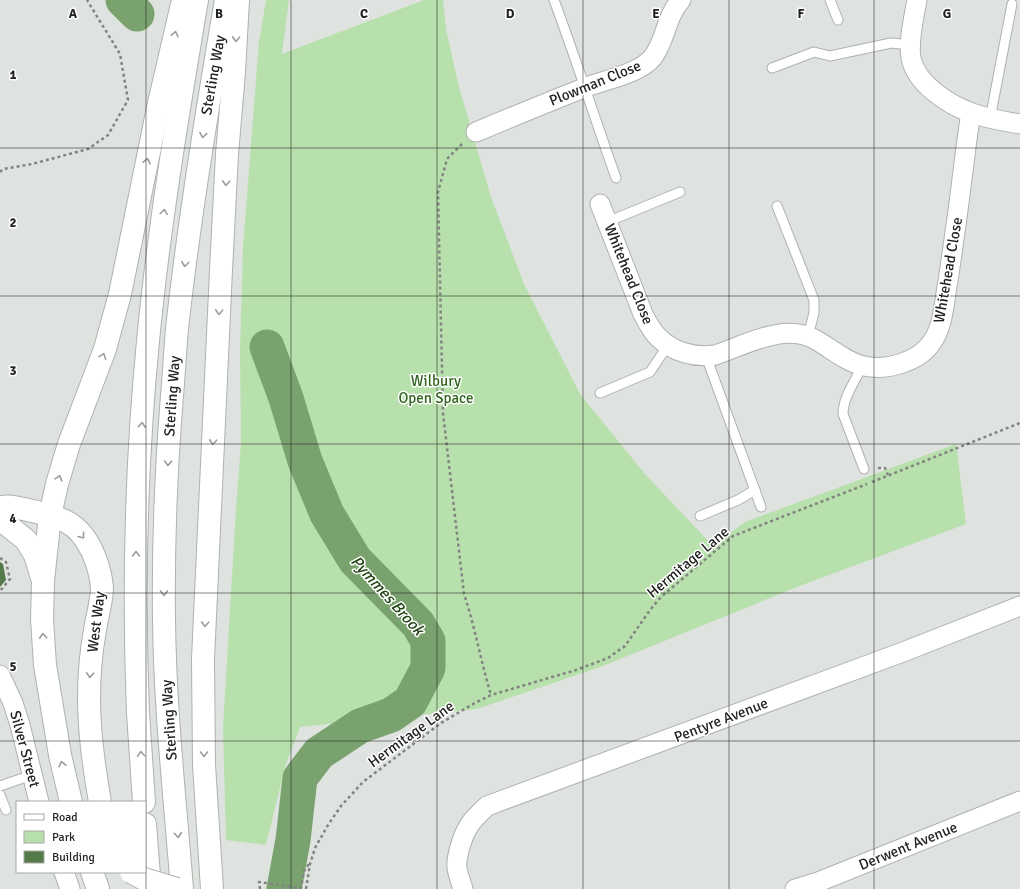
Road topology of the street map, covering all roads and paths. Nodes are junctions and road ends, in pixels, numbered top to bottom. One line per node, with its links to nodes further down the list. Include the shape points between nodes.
1 (87, 0): 19 (path, via 120,54 128,100 108,135 88,149 3,169)
2 (183, 0): 35 (main road, one-way to 2, via 69,444 105,349 120,294)
3 (197, 0): 47 (main road, Sterling Way, one-way to 3, via 138,714 136,548 140,450 148,341 167,186)
4 (226, 0): 64 (main road, Sterling Way, one-way to 64, via 188,232 169,433 165,530 166,696)
5 (238, 0): 58 (main road, one-way to 58, via 223,239 203,659 204,765)
6 (554, 0): 14 (lane, via 579,66)
7 (681, 0): 14 (street, Plowman Close, via 670,18 653,58 630,72)
8 (830, 0): 11 (lane)
9 (916, 0): 12 (street)
10 (1012, 4): 16 (lane)
11 (838, 20)
12 (911, 45): 13 (lane, via 891,42 830,56 814,52); 15 (street, via 911,57 915,68 929,88)
13 (772, 68)
14 (584, 88): 18 (street, Plowman Close); 20 (lane)
15 (971, 113): 16 (street); 28 (street, Whitehead Close, via 941,324 932,343 920,354 905,362 886,367)
16 (990, 119): 17 (street)
17 (1020, 124)
18 (472, 136): 43 (path, via 447,159 438,192 443,413 464,594)
19 (0, 172)
20 (616, 178)
21 (680, 192): 24 (lane)
22 (600, 204): 24 (street, Whitehead Close)
23 (777, 206): 25 (lane, via 814,300 814,313)
24 (607, 222): 26 (street, Whitehead Close, via 643,314 658,338)
25 (808, 336): 27 (street, Whitehead Close, via 790,332 776,334); 28 (street, Whitehead Close, via 848,361)
26 (668, 345): 27 (street, Whitehead Close, via 676,350); 29 (lane, via 650,372)
27 (706, 356): 32 (lane)
28 (862, 366): 31 (lane, via 843,405 843,414)
29 (600, 393)
30 (1020, 423): 43 (path, Hermitage Lane, via 733,536 661,597 625,646 608,658)
31 (864, 469)
32 (755, 490): 34 (lane); 36 (lane)
33 (0, 506): 35 (main road, West Way)
34 (761, 506)
35 (50, 516): 39 (main road); 50 (main road, West Way, one-way to 50, via 66,521 81,534 92,551 99,569 102,589 94,632 89,699 90,737)
36 (700, 516)
37 (0, 519): 39 (main road, via 26,540 35,555)
38 (0, 558): 40 (path, via 6,562 10,579)
39 (42, 581): 49 (main road, one-way to 39, via 60,755 45,665)
40 (0, 592)
41 (1020, 606): 67 (street, Pentyre Avenue, via 487,806 464,831 457,858)
42 (0, 675): 44 (street, Silver Street, via 13,703)
43 (490, 695): 54 (path, Hermitage Lane, via 440,723 363,782 328,825 315,848)
44 (32, 775): 45 (lane); 48 (street, Silver Street)
45 (0, 786)
46 (0, 795): 52 (lane)
47 (144, 798)
48 (39, 801)
49 (71, 801)
50 (100, 801)
51 (1020, 802): 68 (street, Derwent Avenue)
52 (6, 810)
53 (146, 837): 62 (main road)
54 (310, 864): 59 (path, via 304,871); 66 (path, Hermitage Lane)
55 (64, 873): 60 (street)
56 (92, 873): 61 (main road)
57 (133, 873): 63 (main road, bridge)
58 (211, 883)
59 (300, 888): 65 (path, via 259,882)
60 (70, 889)
61 (98, 889)
62 (150, 889)
63 (177, 889)
64 (182, 889)
65 (260, 889)
66 (306, 889)
67 (463, 889)
68 (795, 889)

